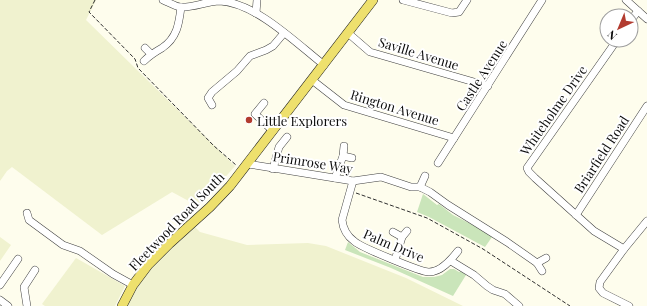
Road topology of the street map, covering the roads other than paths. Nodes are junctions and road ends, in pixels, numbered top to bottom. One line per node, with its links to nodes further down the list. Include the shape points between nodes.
1 (163, 0): 8 (street)
2 (257, 0): 11 (street)
3 (373, 0): 14 (main road, Fleetwood Road South)
4 (403, 0): 5 (street, via 452,13 459,12)
5 (467, 0)
6 (542, 0): 21 (street, Castle Avenue)
7 (626, 0): 9 (street)
8 (181, 7): 11 (street, via 221,1 237,4); 17 (street, via 175,35)
9 (635, 8)
10 (639, 12): 12 (street)
11 (256, 13): 13 (street)
12 (647, 19)
13 (284, 33): 19 (street); 22 (street, via 273,46 250,56 237,72)
14 (348, 33): 19 (main road, Fleetwood Road South); 21 (street, Saville Avenue, via 370,52)
15 (145, 48): 17 (street)
16 (611, 48): 41 (street, Whiteholme Drive, via 528,168 535,178)
17 (151, 54): 18 (street)
18 (144, 61)
19 (324, 65): 20 (main road, Fleetwood Road South)
20 (312, 80): 27 (main road, Fleetwood Road South); 29 (street, Rington Avenue, via 344,105)
21 (488, 86): 29 (street, Castle Avenue)
22 (208, 98): 23 (street); 25 (street)
23 (201, 102)
24 (264, 103): 27 (street, via 255,114)
25 (212, 105)
26 (647, 106): 41 (street, Briarfield Road)
27 (273, 131): 34 (main road, Fleetwood Road South)
28 (287, 136): 35 (street, via 279,147)
29 (454, 138): 33 (street, Castle Avenue)
30 (344, 146): 31 (street)
31 (342, 156): 32 (street); 37 (street)
32 (352, 158)
33 (438, 163)
34 (245, 167): 35 (street, Primrose Way); 56 (main road, Fleetwood Road South, via 210,207 148,265)
35 (273, 169): 37 (street, Primrose Way)
36 (426, 176): 39 (street)
37 (335, 178): 38 (street, Primrose Way)
38 (353, 182): 39 (street, Primrose Way, via 381,177 411,187); 50 (street, Palm Drive, via 342,226 354,241)
39 (420, 187): 52 (street, Primrose Way)
40 (27, 213): 56 (street, via 29,220 63,245 80,250 112,274)
41 (576, 216): 46 (street, Whiteholme Drive, via 594,231)
42 (647, 221): 46 (street)
43 (407, 231): 45 (street)
44 (393, 232): 45 (street)
45 (402, 237): 50 (street)
46 (624, 249): 62 (street, via 600,282 599,288 603,293)
47 (458, 251): 51 (street, Palm Drive)
48 (546, 258): 52 (street)
49 (18, 259): 55 (street)
50 (395, 260): 51 (street, Palm Drive, via 428,272 438,270)
51 (451, 260): 61 (street, via 493,290 505,294)
52 (537, 263): 54 (street, Primrose Way)
53 (35, 270): 59 (street, via 24,287)
54 (542, 271)
55 (0, 285)
56 (133, 285): 60 (main road, Fleetwood Road South)
57 (0, 300): 58 (street)
58 (8, 306)
59 (27, 306)
60 (122, 306)
61 (519, 306)
62 (629, 306)

